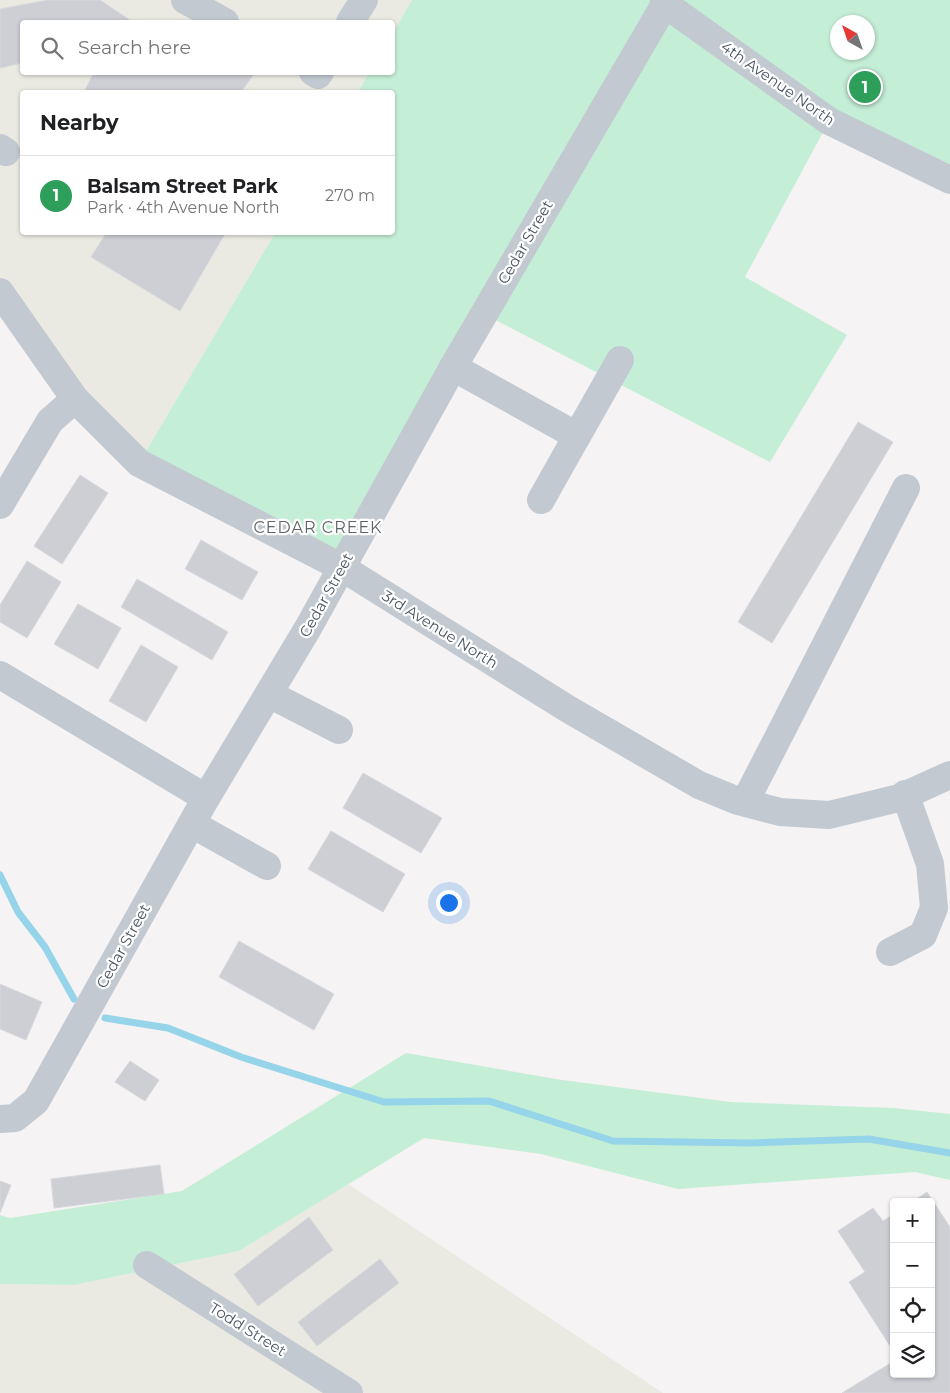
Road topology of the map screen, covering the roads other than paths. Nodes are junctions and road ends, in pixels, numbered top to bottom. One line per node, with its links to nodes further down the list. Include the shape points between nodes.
1 (185, 0): 4 (street)
2 (364, 0): 5 (street)
3 (664, 2): 6 (street, 4th Avenue North, via 829,121); 9 (street, Cedar Street)
4 (221, 20)
5 (351, 20)
6 (950, 180)
7 (0, 292): 10 (street, 3rd Avenue North)
8 (620, 360): 11 (street)
9 (453, 367): 11 (street); 15 (street, Cedar Street)
10 (75, 399): 14 (street, via 50,421); 15 (street, 3rd Avenue North, via 139,463)
11 (577, 436): 13 (street)
12 (906, 488): 22 (street)
13 (541, 500)
14 (0, 506)
15 (341, 567): 17 (street, Cedar Street); 22 (street, 3rd Avenue North, via 568,709 700,785)
16 (0, 675): 21 (street)
17 (270, 694): 18 (street); 21 (street, Cedar Street)
18 (339, 730)
19 (950, 775): 20 (street, 3rd Avenue North)
20 (906, 794): 22 (street, 3rd Avenue North, via 829,815 780,812); 25 (street, via 930,864 934,908 923,935)
21 (206, 798): 23 (street, Cedar Street)
22 (745, 802)
23 (192, 824): 24 (street); 26 (street, Cedar Street, via 36,1102 15,1118)
24 (267, 866)
25 (890, 952)
26 (0, 1119)
27 (147, 1265): 28 (street, Todd Street)
28 (349, 1393)

